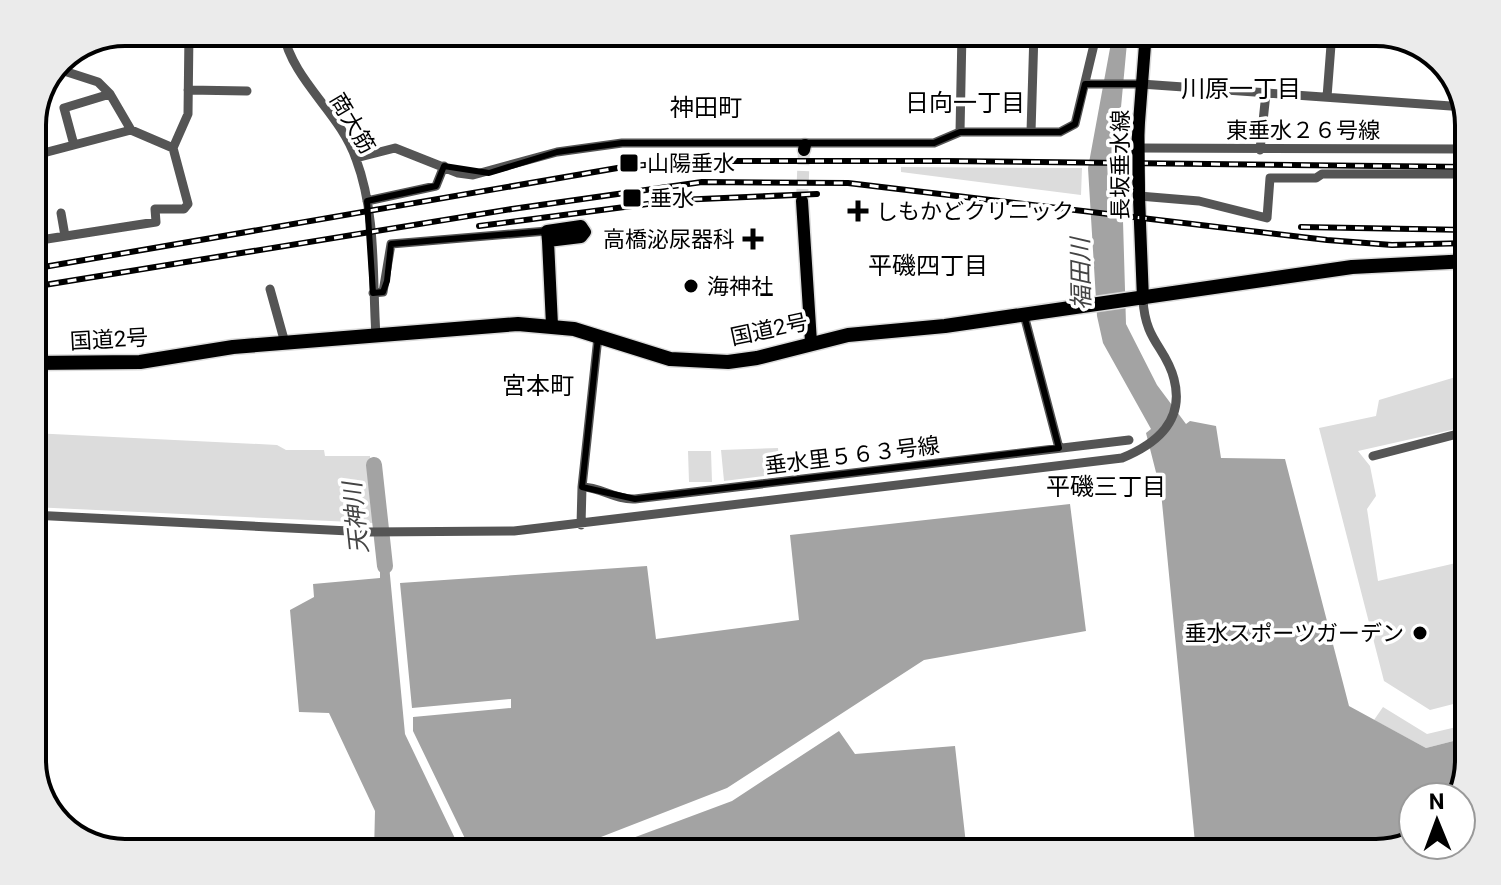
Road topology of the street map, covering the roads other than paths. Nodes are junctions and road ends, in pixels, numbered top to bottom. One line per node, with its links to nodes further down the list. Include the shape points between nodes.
1 (189, 46): 11 (street)
2 (287, 46): 26 (street, 商大筋)
3 (962, 46): 18 (street)
4 (1034, 46): 19 (street)
5 (1094, 46): 9 (street)
6 (1143, 46): 10 (main road, 長坂垂水線)
7 (1330, 46): 15 (street)
8 (67, 72): 14 (street, via 98,82)
9 (1085, 84): 10 (street); 19 (street, via 1075,124 1060,132)
10 (1136, 84): 13 (street); 22 (main road, 長坂垂水線)
11 (188, 90): 12 (street); 21 (street, via 188,114)
12 (247, 91)
13 (1266, 93): 15 (street); 24 (street)
14 (110, 94): 17 (street); 20 (street, via 64,108)
15 (1327, 97): 16 (street)
16 (1452, 106)
17 (131, 130): 20 (street); 21 (street)
18 (960, 132): 19 (street); 27 (street, via 934,143 805,148 622,143 557,152 489,173 458,173)
19 (1031, 132)
20 (74, 145): 25 (street)
21 (173, 148): 33 (street, via 188,204 184,209 155,209 156,222)
22 (1137, 148): 24 (street, 東垂水２６号線); 29 (main road, 長坂垂水線)
23 (1455, 149): 24 (street, 東垂水２６号線)
24 (1260, 150)
25 (46, 152)
26 (356, 158): 27 (street, via 395,148); 30 (street, 商大筋)
27 (444, 166): 30 (street, via 436,186)
28 (1455, 174): 29 (street, via 1270,178 1267,218 1199,201)
29 (1139, 196): 39 (main road, 長坂垂水線)
30 (367, 201): 38 (street, 商大筋)
31 (802, 201): 44 (main road)
32 (61, 213): 33 (street)
33 (65, 236): 35 (street)
34 (547, 236): 38 (street, via 391,244 383,292); 41 (main road)
35 (46, 239)
36 (1455, 262): 39 (highway, 国道2号, via 1352,267)
37 (270, 289): 45 (street)
38 (373, 293): 42 (street, 商大筋)
39 (1136, 300): 40 (highway, 国道2号); 53 (street, via 1174,379 1175,396 1173,414 1160,439 1122,458)
40 (1024, 315): 44 (highway, 国道2号); 49 (street)
41 (552, 325): 42 (highway, 国道2号); 43 (highway, 国道2号)
42 (376, 336): 45 (highway, 国道2号)
43 (598, 337): 44 (highway, 国道2号, via 698,363 757,358); 51 (street)
44 (811, 342)
45 (285, 343): 46 (highway, 国道2号, via 140,362)
46 (46, 363)
47 (1455, 435): 50 (street)
48 (1129, 440): 49 (street, 垂水里５６３号線)
49 (1059, 448): 51 (street, 垂水里５６３号線, via 635,499)
50 (1373, 456)
51 (582, 487): 53 (street)
52 (46, 516): 53 (street, via 414,533)
53 (581, 525)

